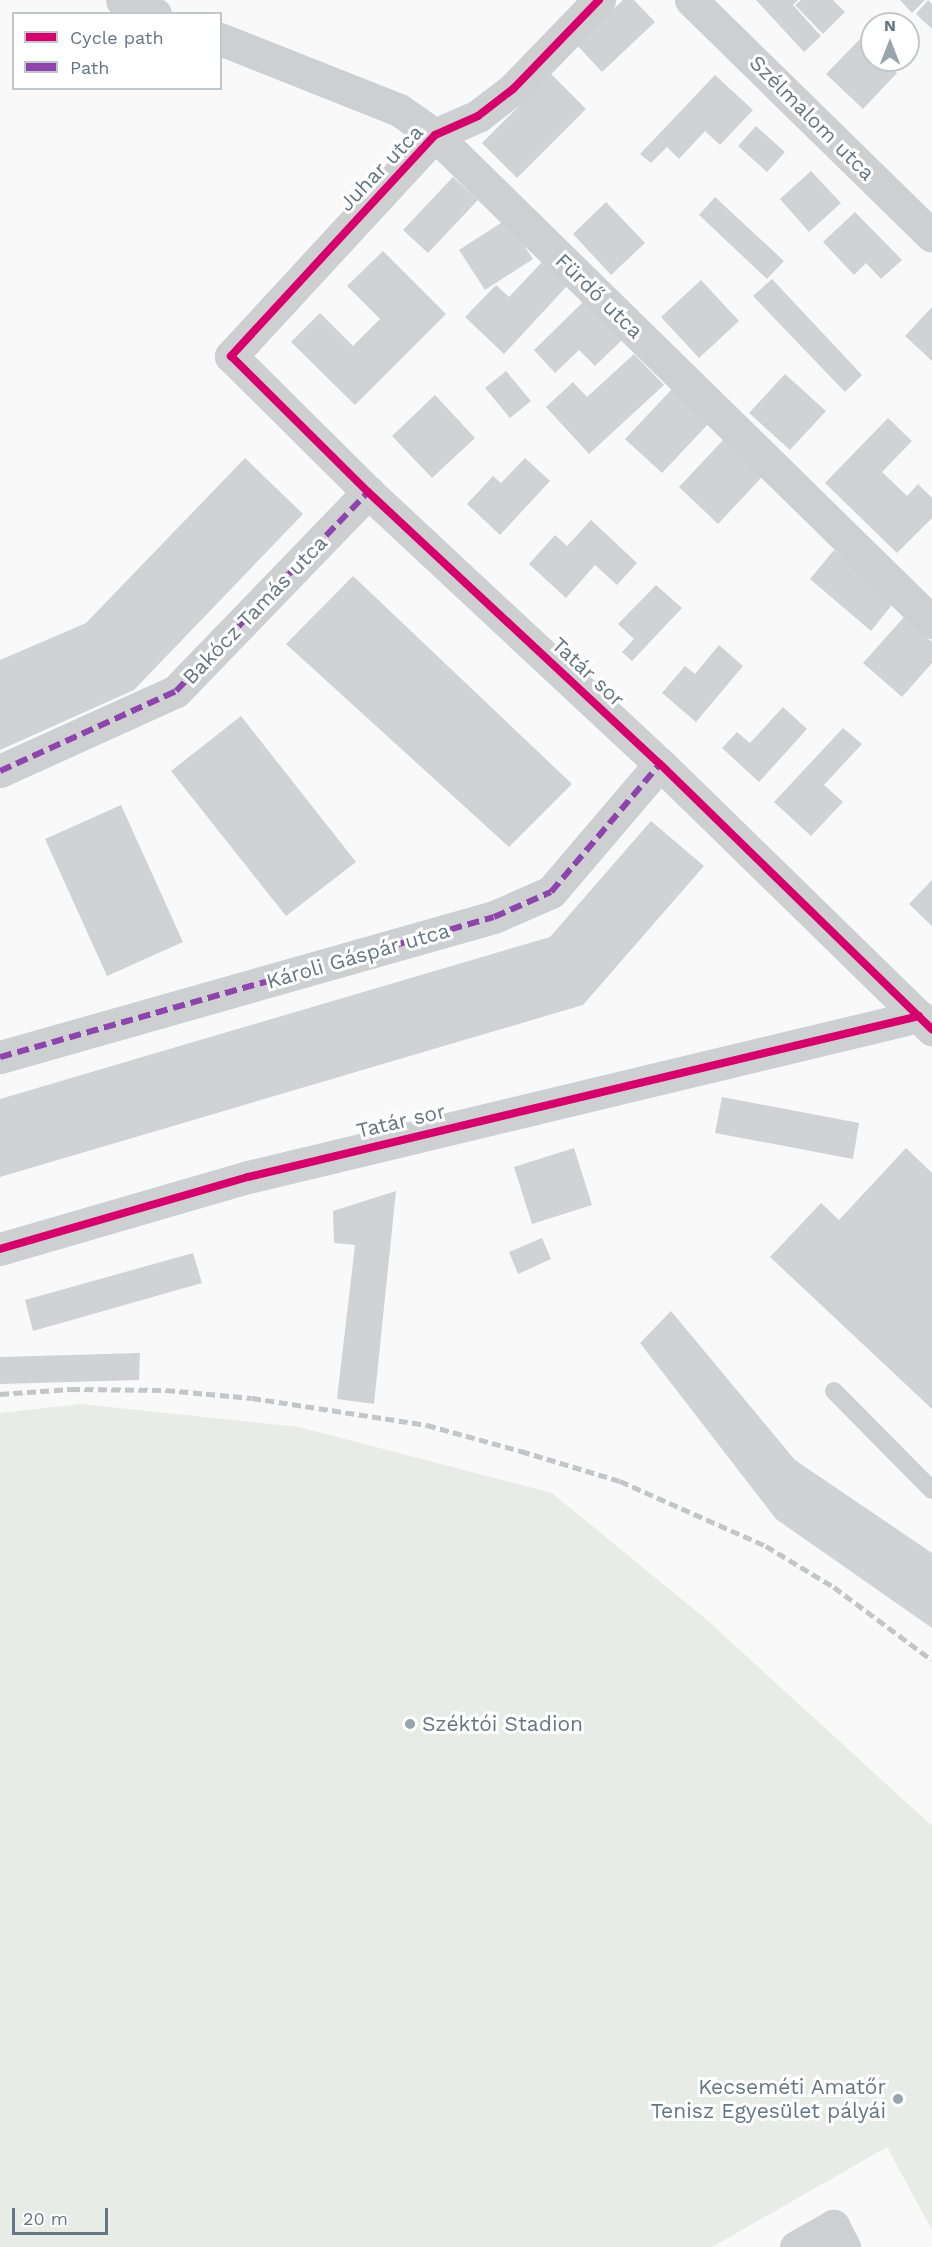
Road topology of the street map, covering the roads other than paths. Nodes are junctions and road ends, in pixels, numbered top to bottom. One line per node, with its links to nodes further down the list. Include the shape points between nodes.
1 (122, 0): 4 (street)
2 (599, 0): 6 (street, Juhar utca, via 513,89 478,116)
3 (691, 0): 7 (street, Szélmalom utca)
4 (150, 12)
5 (222, 40): 6 (street, Fürdő utca, via 399,110)
6 (435, 135): 8 (street, Juhar utca); 10 (street, Fürdő utca)
7 (932, 236)
8 (231, 356): 9 (street, Tatár sor)
9 (368, 492): 11 (street, Tatár sor); 12 (street, Bakócz Tamás utca, via 176,691)
10 (932, 622)
11 (660, 764): 13 (street, Tatár sor); 14 (street, Károli Gáspár utca, via 551,892 495,917)
12 (0, 771)
13 (928, 1016): 15 (street, Tatár sor, via 248,1177)
14 (0, 1057)
15 (0, 1249)
16 (834, 1391): 17 (lane)
17 (932, 1490)
18 (796, 2247): 19 (street, via 832,2226)
19 (844, 2247)

